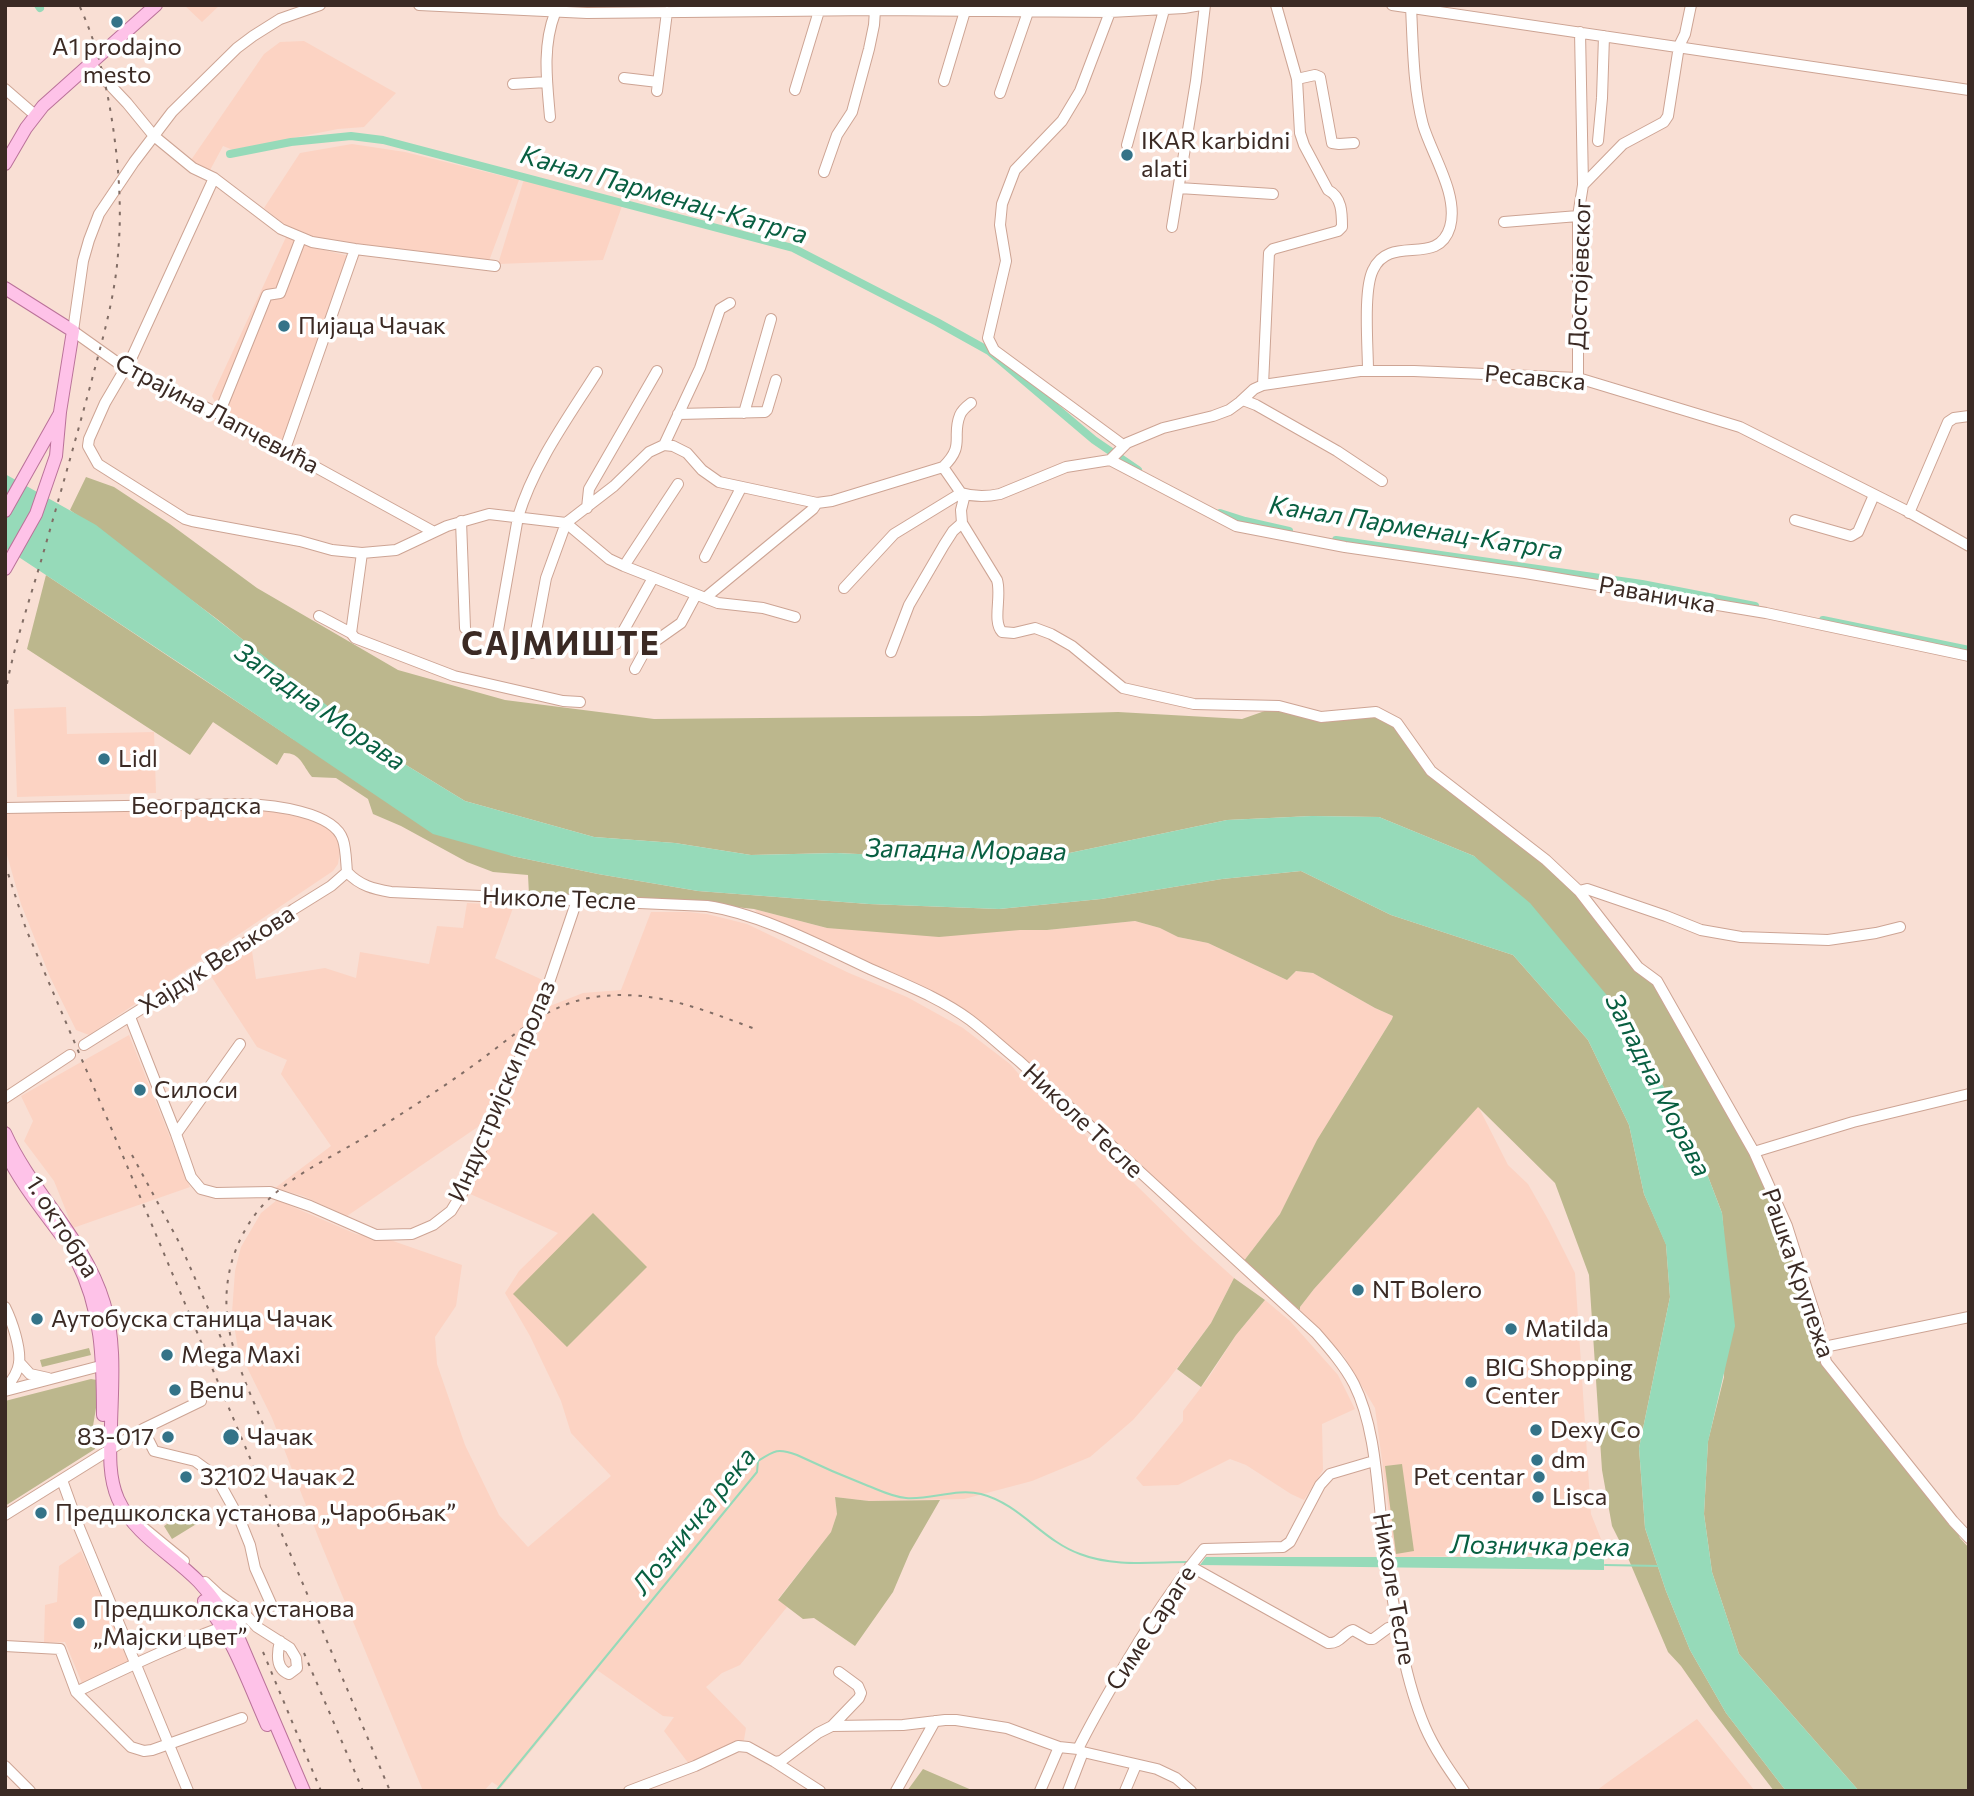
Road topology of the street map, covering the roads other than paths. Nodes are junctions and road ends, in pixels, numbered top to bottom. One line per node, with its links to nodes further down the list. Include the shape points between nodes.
1 (156, 5): 21 (main road)
2 (320, 5): 11 (street)
3 (419, 5): 17 (street)
4 (1203, 5): 9 (street); 41 (street)
5 (1276, 5): 23 (street)
6 (1392, 5): 8 (street)
7 (1691, 5): 20 (street, Достојевског)
8 (1411, 7): 18 (street); 55 (street, via 1414,73 1423,125 1451,202 1451,223 1440,245 1387,255 1372,271)
9 (1164, 9): 16 (street); 36 (street)
10 (875, 10): 12 (street); 13 (street); 38 (street, via 852,112 837,135)
11 (287, 11): 33 (street, via 237,48 179,104)
12 (819, 11): 14 (street); 28 (street)
13 (965, 11): 15 (street); 24 (street)
14 (667, 12): 17 (street); 22 (street, via 658,86)
15 (1028, 12): 16 (street); 30 (street)
16 (1110, 12): 69 (street, Раваничка, via 1080,91 1062,121 1015,170 1002,204 1006,261 988,338 994,350)
17 (555, 13): 25 (street, via 546,48)
18 (1580, 32): 19 (street); 40 (street)
19 (1604, 36): 20 (street); 34 (street)
20 (1679, 46): 29 (street); 40 (street, Достојевског, via 1664,122 1623,144)
21 (91, 65): 31 (main road); 33 (street)
22 (624, 78)
23 (1297, 79): 35 (street, via 1320,78 1332,143); 59 (street, via 1300,133 1328,190 1339,201 1342,227 1269,253)
24 (944, 81)
25 (547, 82): 26 (street); 32 (street)
26 (513, 84)
27 (5, 89): 31 (street)
28 (795, 90)
29 (1969, 90)
30 (1000, 93)
31 (35, 115): 37 (main road)
32 (550, 117)
33 (154, 136): 39 (street, via 192,168); 52 (street, via 99,214 83,261)
34 (1598, 141)
35 (1354, 143)
36 (1126, 145)
37 (5, 164)
38 (824, 172)
39 (214, 178): 46 (street, via 281,229); 53 (street)
40 (1583, 185): 43 (street, Достојевског)
41 (1180, 188): 42 (street); 45 (street)
42 (1273, 194)
43 (1578, 216): 44 (street); 57 (street, Достојевског)
44 (1504, 222)
45 (1172, 227)
46 (301, 238): 47 (street); 63 (street, via 280,293 267,295)
47 (355, 249): 48 (street); 68 (street)
48 (495, 266)
49 (5, 288): 52 (main road, Страјина Лапчевића)
50 (730, 303): 64 (street, via 720,309)
51 (771, 319): 62 (street)
52 (73, 331): 53 (street, Страјина Лапчевића); 66 (main road)
53 (125, 368): 63 (street, Страјина Лапчевића); 87 (street, via 89,439 98,464 185,519)
54 (657, 371): 77 (street, via 589,489)
55 (1368, 371): 57 (street, Ресавска); 59 (street, Ресавска)
56 (597, 372): 80 (street, via 547,452)
57 (1578, 378): 75 (street, Ресавска, via 1740,427)
58 (776, 380): 62 (street, via 767,410)
59 (1264, 385): 60 (street, Ресавска)
60 (1243, 400): 69 (street, Ресавска, via 1213,416 1163,428); 71 (street)
61 (971, 403): 70 (street, via 959,416 958,443)
62 (744, 413): 64 (street)
63 (219, 414): 68 (street, Страјина Лапчевића)
64 (678, 414): 67 (street)
65 (1969, 416): 79 (street, via 1948,422)
66 (54, 432): 78 (main road); 90 (main road, via 56,456 45,492)
67 (664, 445): 73 (street, via 687,453 719,482); 77 (street, via 649,452)
68 (285, 449): 85 (street, Страјина Лапчевића)
69 (1116, 453): 74 (street, Ресавска, via 1000,494); 102 (street, Раваничка, via 1236,526 1766,613)
70 (943, 467): 74 (street); 76 (street)
71 (1382, 481)
72 (677, 485): 89 (street)
73 (741, 488): 76 (street); 88 (street)
74 (963, 494): 84 (street); 92 (street, via 894,534)
75 (1874, 495): 79 (street, Ресавска); 81 (street, via 1858,532 1851,537)
76 (817, 503): 93 (street)
77 (587, 508): 83 (street)
78 (5, 511)
79 (1909, 513): 86 (street, Ресавска)
80 (518, 517): 82 (street, via 489,514); 83 (street); 98 (street)
81 (1796, 520)
82 (461, 521): 85 (street); 96 (street)
83 (566, 523): 89 (street); 101 (street, via 550,562)
84 (962, 523): 100 (street, via 909,605); 107 (street, Рашка Крупежа, via 997,580 997,626 1002,632 1043,631 1084,654 1123,688 1194,704 1279,706 1321,717 1376,712 1397,723 1430,771)
85 (434, 532): 87 (street, via 396,550)
86 (1969, 546)
87 (362, 553): 97 (street)
88 (705, 557)
89 (624, 566): 91 (street)
90 (5, 569)
91 (653, 578): 93 (street); 99 (street)
92 (844, 588)
93 (700, 597): 95 (street); 103 (street, via 681,623 647,647)
94 (319, 616): 97 (street)
95 (795, 617)
96 (465, 628)
97 (351, 633): 104 (street, via 454,676)
98 (496, 642)
99 (616, 644)
100 (891, 652)
101 (532, 653)
102 (1969, 656)
103 (635, 669)
104 (580, 702)
105 (5, 808): 106 (street, Београдска, via 277,807 334,826 343,838)
106 (347, 872): 108 (street, Николе Тесле, via 365,886 391,892); 110 (street, Хајдук Вељкова)
107 (1579, 891): 109 (street, via 1587,889 1701,930 1741,937 1828,940); 119 (street, Рашка Крупежа, via 1638,967 1657,981)
108 (577, 900): 117 (street, Индустријски пролаз, via 537,1018 464,1190 451,1212 433,1225 412,1234 376,1235 270,1192 208,1192 191,1177); 132 (street, Николе Тесле, via 727,909 821,946 969,1020 1330,1348 1362,1402)
109 (1900, 927)
110 (130, 1017): 111 (street, Хајдук Вељкова); 117 (street, Индустријски пролаз)
111 (84, 1045)
112 (240, 1045): 117 (street)
113 (70, 1055): 115 (street)
114 (1969, 1094): 119 (street)
115 (6, 1096)
116 (5, 1133): 126 (main road, 1. октобра, via 93,1274 107,1316)
117 (176, 1134)
118 (5, 1150): 126 (main road, 1. октобра, via 82,1270)
119 (1754, 1152): 123 (street, Рашка Крупежа, via 1787,1226)
120 (5, 1307): 122 (street)
121 (1969, 1317): 123 (street)
122 (17, 1347): 124 (street); 125 (street)
123 (1824, 1347): 135 (street, Рашка Крупежа, via 1826,1362)
124 (5, 1350)
125 (19, 1362): 127 (street, via 30,1374); 128 (street)
126 (108, 1364): 127 (street); 131 (main road, 1. октобра)
127 (54, 1378): 128 (street)
128 (5, 1390)
129 (201, 1401): 130 (street)
130 (143, 1429): 131 (street); 137 (street, via 154,1451 195,1461 219,1482 240,1520)
131 (109, 1451): 133 (street); 138 (street, via 118,1489 143,1527); 139 (main road, 1. октобра, via 105,1473 122,1521 190,1583)
132 (1374, 1461): 136 (street, Симе Сараге, via 1325,1478 1283,1548 1204,1549); 140 (street, Николе Тесле)
133 (62, 1480): 134 (street); 143 (street)
134 (5, 1516)
135 (1969, 1538)
136 (1190, 1566): 140 (street, via 1328,1643 1337,1643 1353,1630 1373,1639); 151 (street, Симе Сараге, via 1141,1636 1087,1729)
137 (272, 1606)
138 (247, 1618): 139 (street); 141 (street)
139 (227, 1625): 143 (street); 158 (main road); 159 (main road, via 239,1639)
140 (1399, 1625): 155 (street, Николе Тесле, via 1408,1676 1426,1728)
141 (280, 1641)
142 (5, 1646): 145 (street, via 60,1649)
143 (135, 1664): 145 (street); 149 (street)
144 (839, 1672): 148 (street, via 861,1693)
145 (76, 1692): 149 (street, via 131,1747 144,1751)
146 (242, 1718): 149 (street)
147 (935, 1721): 148 (street); 150 (street, via 1007,1728); 162 (street)
148 (832, 1726): 152 (street)
149 (169, 1745): 157 (street)
150 (1059, 1746): 151 (street); 163 (street)
151 (1081, 1750): 153 (street); 164 (street, Симе Сараге)
152 (775, 1762): 160 (street, via 738,1746); 161 (street)
153 (1136, 1765): 165 (street); 166 (street, via 1164,1772)
154 (5, 1766): 156 (street)
155 (1460, 1787)
156 (30, 1791)
157 (188, 1791)
158 (295, 1791)
159 (304, 1791)
160 (629, 1791)
161 (820, 1791)
162 (896, 1791)
163 (1040, 1791)
164 (1068, 1791)
165 (1125, 1791)
166 (1191, 1791)

